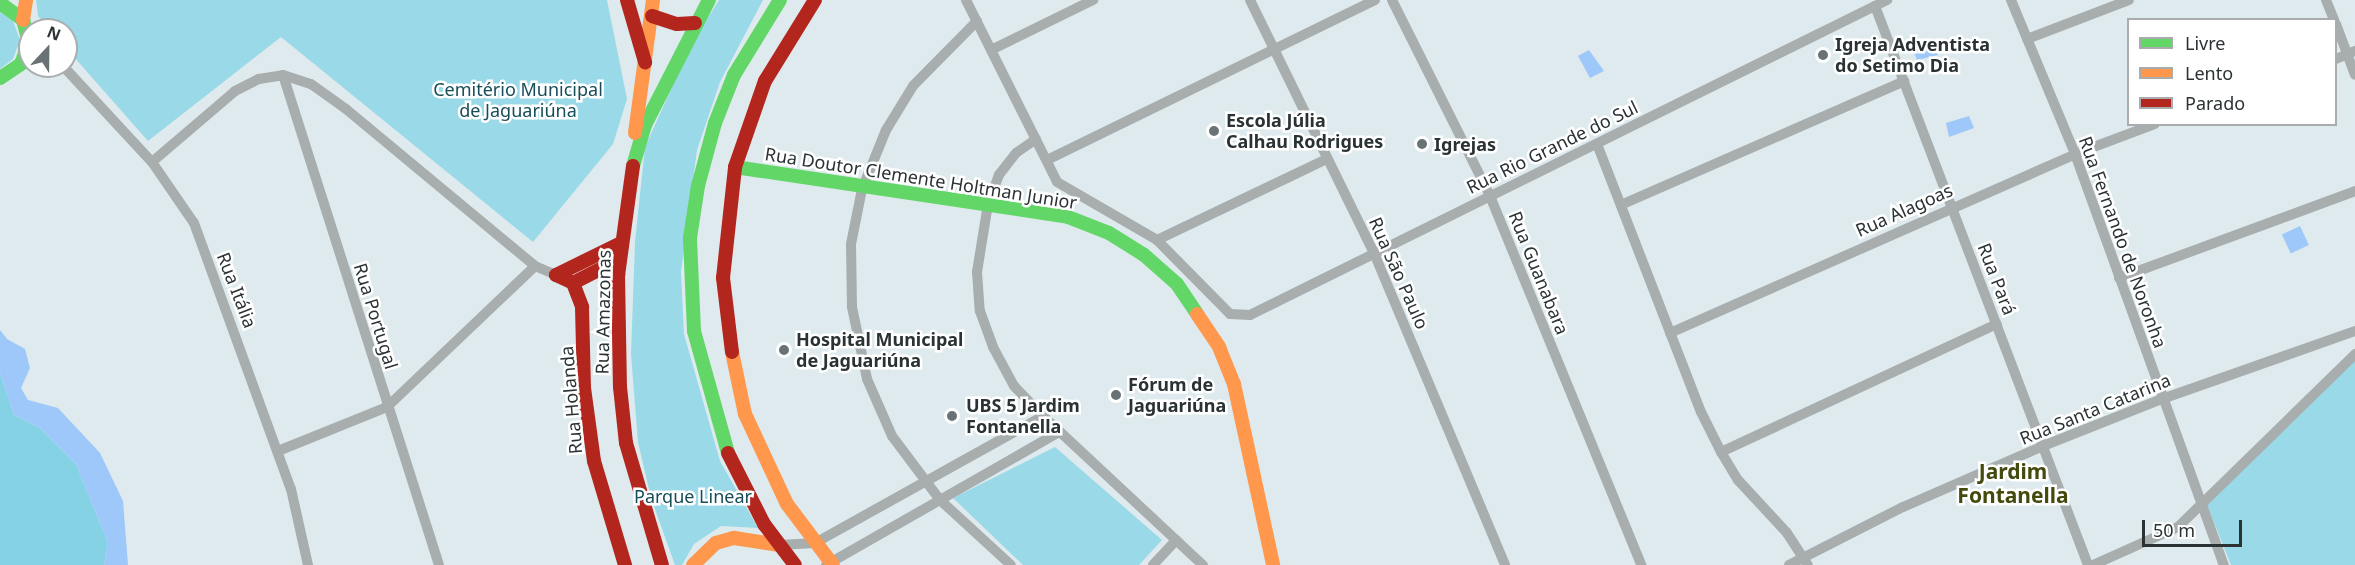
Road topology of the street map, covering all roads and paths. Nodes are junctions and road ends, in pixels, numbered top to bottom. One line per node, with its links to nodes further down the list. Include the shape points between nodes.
1 (26, 0): 20 (street)
2 (627, 0): 29 (street)
3 (653, 0): 18 (street)
4 (709, 0): 23 (street, Rua Amazonas)
5 (780, 0): 75 (street, via 734,75 698,186 690,238 694,331 721,440)
6 (815, 0): 43 (street, via 765,81)
7 (966, 0): 22 (street)
8 (1093, 0): 27 (street)
9 (1251, 0): 26 (street, Rua São Paulo)
10 (1376, 0): 26 (street)
11 (1392, 0): 47 (street, Rua Guanabara)
12 (1887, 0): 17 (street, Rua Rio Grande do Sul)
13 (2011, 0): 25 (street, Rua Fernando de Noronha)
14 (2129, 0): 25 (street)
15 (2326, 0): 21 (street)
16 (0, 3): 19 (street)
17 (1875, 6): 35 (street, Rua Pará); 38 (street, Rua Rio Grande do Sul)
18 (652, 16): 23 (street, via 677,24); 29 (street)
19 (18, 18)
20 (26, 18)
21 (2333, 18)
22 (977, 21): 27 (street); 45 (street, via 914,86 886,130)
23 (695, 23): 44 (street, Rua Amazonas, via 645,124)
24 (2337, 26): 28 (street)
25 (2027, 39): 39 (street, Rua Fernando de Noronha)
26 (1274, 49): 40 (street, Rua São Paulo); 41 (street)
27 (991, 50): 37 (street)
28 (2351, 53): 32 (street)
29 (645, 62): 44 (street)
30 (18, 67): 33 (street)
31 (283, 75): 42 (street, via 259,79 235,91); 54 (street, via 311,84 346,109); 64 (street, Rua Portugal)
32 (2355, 75)
33 (0, 78)
34 (74, 78): 42 (street, Rua Itália)
35 (1904, 81): 49 (street); 50 (street, Rua Pará)
36 (2150, 126): 39 (street, Rua Alagoas)
37 (1036, 139): 41 (street); 48 (street, via 1016,153 999,175)
38 (1597, 144): 47 (street, Rua Rio Grande do Sul); 49 (street)
39 (2075, 154): 50 (street, Rua Alagoas); 57 (street, Rua Fernando de Noronha)
40 (1327, 159): 51 (street); 53 (street, Rua São Paulo)
41 (1047, 160): 51 (street, via 1057,182)
42 (152, 162): 68 (street, Rua Itália, via 194,223)
43 (735, 167): 45 (street, Rua Doutor Clemente Holtman Junior); 74 (street, via 726,229 727,331 753,433 787,504)
44 (629, 182): 52 (street, Rua Amazonas)
45 (862, 189): 48 (street, Rua Doutor Clemente Holtman Junior); 70 (street, via 851,244 851,276 852,307 867,379 892,436)
46 (2355, 191): 57 (street)
47 (1490, 196): 53 (street, Rua Rio Grande do Sul); 89 (street, Rua Guanabara)
48 (987, 204): 65 (street, via 977,272 980,311 993,347 1014,386); 78 (street, Rua Doutor Clemente Holtman Junior, via 1068,217 1109,233 1143,254 1177,284 1201,316 1234,384)
49 (1623, 204): 61 (street)
50 (1952, 207): 59 (street, Rua Pará); 61 (street, Rua Alagoas)
51 (1157, 240): 53 (street, Rua Rio Grande do Sul, via 1230,314 1250,315)
52 (621, 243): 55 (street); 56 (street, Rua Amazonas)
53 (1374, 254): 88 (street, Rua São Paulo)
54 (535, 266): 55 (street); 64 (street)
55 (556, 275): 58 (street)
56 (618, 275): 58 (street, via 603,268); 82 (street, Rua Amazonas, via 620,387 626,443)
57 (2119, 278): 63 (street, Rua Fernando de Noronha)
58 (573, 283): 81 (street, Rua Holanda, via 582,307 585,388 594,462)
59 (1997, 324): 67 (street, Rua Pará); 69 (street)
60 (2355, 331): 63 (street, Rua Santa Catarina)
61 (1670, 333): 69 (street)
62 (2355, 354): 72 (street)
63 (2162, 399): 67 (street, Rua Santa Catarina); 72 (street, Rua Fernando de Noronha)
64 (387, 407): 68 (street); 80 (street, Rua Portugal)
65 (1043, 416): 66 (street); 70 (street)
66 (1059, 432): 71 (street); 73 (street)
67 (2043, 446): 76 (street, Rua Santa Catarina, via 1903,507); 91 (street, Rua Pará)
68 (278, 450): 79 (street, Rua Itália)
69 (1721, 452): 76 (street, via 1738,480 1787,533)
70 (926, 481): 71 (street); 74 (street)
71 (940, 500): 77 (street); 85 (street)
72 (2203, 505): 91 (street, via 2178,527); 92 (street, Rua Fernando de Noronha)
73 (1176, 540): 86 (street); 87 (street)
74 (814, 543): 75 (street); 77 (street)
75 (779, 544): 83 (street, via 734,538 716,543); 84 (street)
76 (1805, 561): 90 (street, Rua Santa Catarina)
77 (829, 564)
78 (1272, 564)
79 (308, 565)
80 (439, 565)
81 (625, 565)
82 (662, 565)
83 (693, 565)
84 (795, 565)
85 (1011, 565)
86 (1152, 565)
87 (1203, 565)
88 (1505, 565)
89 (1641, 565)
90 (1789, 565)
91 (2090, 565)
92 (2224, 565)

